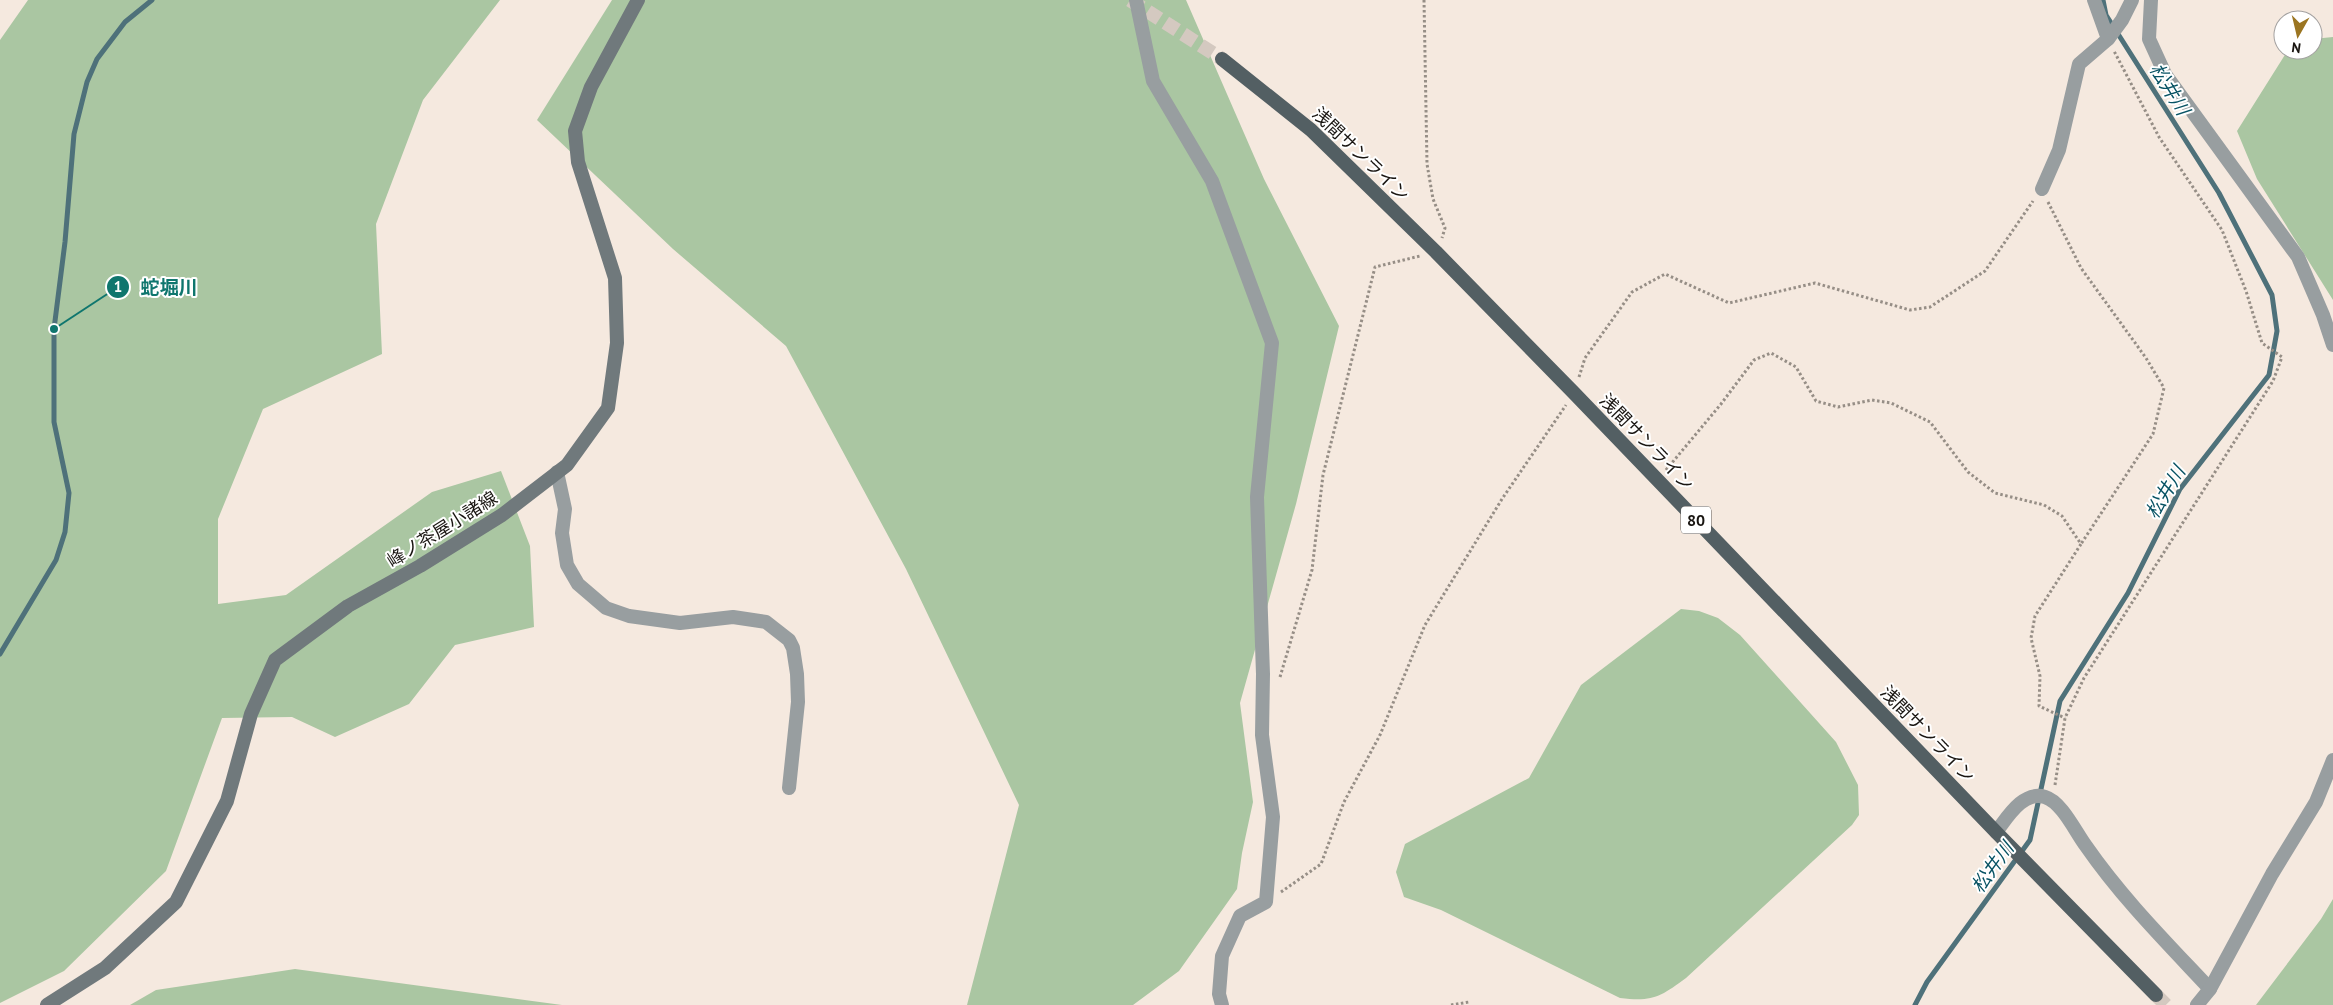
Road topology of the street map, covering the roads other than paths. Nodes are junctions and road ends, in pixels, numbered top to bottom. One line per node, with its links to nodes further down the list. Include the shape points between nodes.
1 (638, 0): 10 (main road, 峰ノ茶屋小諸線, via 591,87 576,131 578,162 614,278 617,343 608,408)
2 (1136, 0): 18 (street, via 1153,81 1212,180 1272,343 1257,497 1262,735 1273,817 1266,902 1240,916 1222,956 1219,994)
3 (2094, 0): 6 (street)
4 (2132, 0): 6 (street)
5 (2151, 0): 9 (street, via 2149,39 2166,74 2298,257)
6 (2108, 39): 8 (street, via 2078,64 2059,150)
7 (1222, 59): 14 (main road, 浅間サンライン / 80, via 1311,130 1436,252)
8 (2042, 189)
9 (2333, 345)
10 (558, 472): 13 (street, via 565,509 562,533 567,564 578,584 606,608 629,616 680,623 733,618 766,622 789,640 797,674 798,702); 17 (main road, 峰ノ茶屋小諸線, via 502,515 348,606 275,660 251,714 226,801 176,902 105,968)
11 (2333, 760): 12 (street)
12 (2329, 776): 15 (street)
13 (789, 788)
14 (1996, 832): 15 (street, via 2016,806 2025,800 2037,796 2053,801 2109,879); 16 (main road, 浅間サンライン / 80)
15 (2210, 989): 19 (street)
16 (2156, 995)
17 (47, 1005)
18 (1222, 1005)
19 (2197, 1005)

